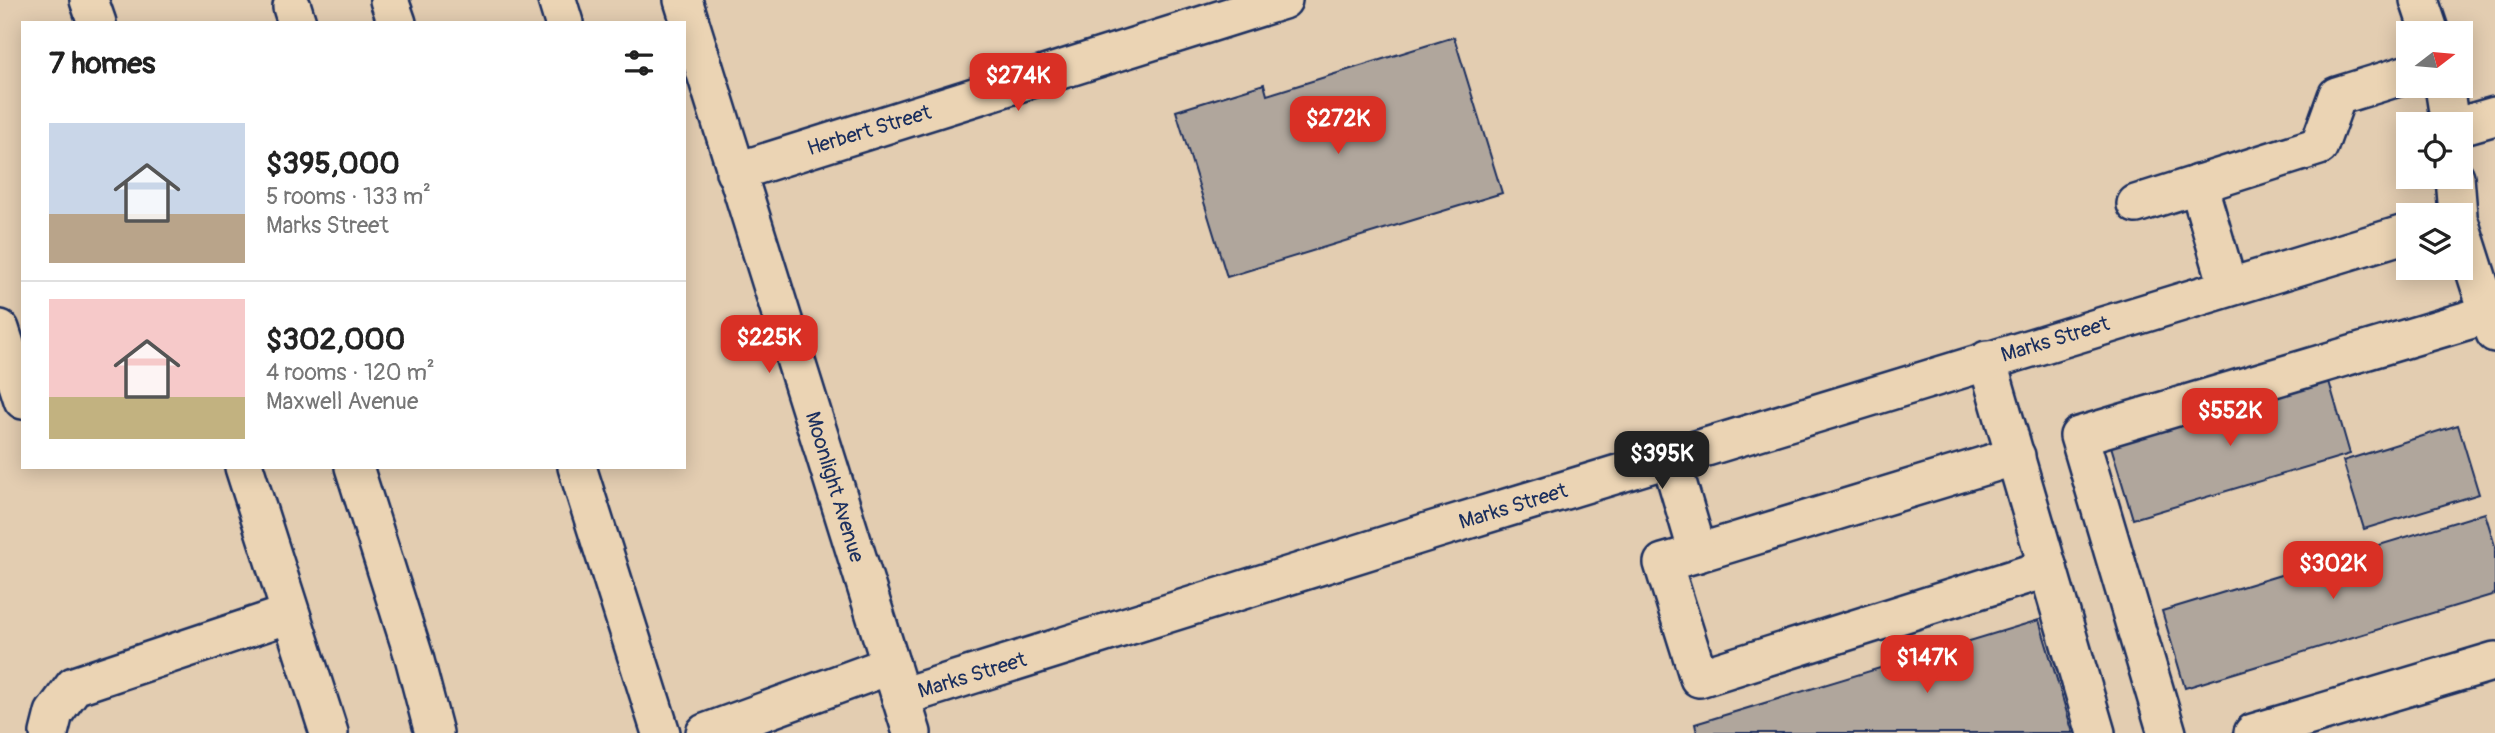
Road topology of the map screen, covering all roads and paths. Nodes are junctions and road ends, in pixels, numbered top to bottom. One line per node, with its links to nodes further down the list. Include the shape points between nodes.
1 (89, 0): 7 (street)
2 (390, 0): 8 (street)
3 (557, 0): 9 (street)
4 (683, 0): 14 (street, Moonlight Avenue)
5 (1283, 0): 14 (street, Herbert Street)
6 (2419, 0): 10 (street)
7 (96, 21)
8 (396, 21)
9 (563, 21)
10 (2426, 21)
11 (2396, 79): 15 (street, via 2337,96 2319,146)
12 (2495, 116): 13 (street)
13 (2473, 122)
14 (736, 172): 33 (street, Moonlight Avenue)
15 (2198, 184): 16 (street); 19 (street)
16 (2136, 204)
17 (2396, 237): 19 (street, Marks Street)
18 (2473, 264): 20 (street)
19 (2228, 286): 22 (street, Marks Street)
20 (2492, 323): 42 (street, via 2079,436)
21 (0, 329): 23 (street)
22 (1987, 360): 24 (street); 25 (street, Marks Street)
23 (21, 394)
24 (2016, 456): 29 (street); 30 (street)
25 (1670, 458): 29 (street); 33 (street, Marks Street)
26 (245, 469): 31 (street)
27 (355, 469): 37 (street)
28 (578, 469): 38 (street)
29 (1698, 553): 30 (street, via 1663,563 1699,678)
30 (2048, 568): 41 (street)
31 (290, 614): 35 (street, via 74,686 54,713); 36 (street)
32 (2495, 661): 43 (street)
33 (896, 681): 34 (street, Marks Street); 40 (street, Moonlight Avenue)
34 (789, 719): 39 (street, Marks Street)
35 (49, 733)
36 (329, 733)
37 (434, 733)
38 (661, 733)
39 (705, 733)
40 (912, 733)
41 (2096, 733)
42 (2167, 733)
43 (2253, 733)

